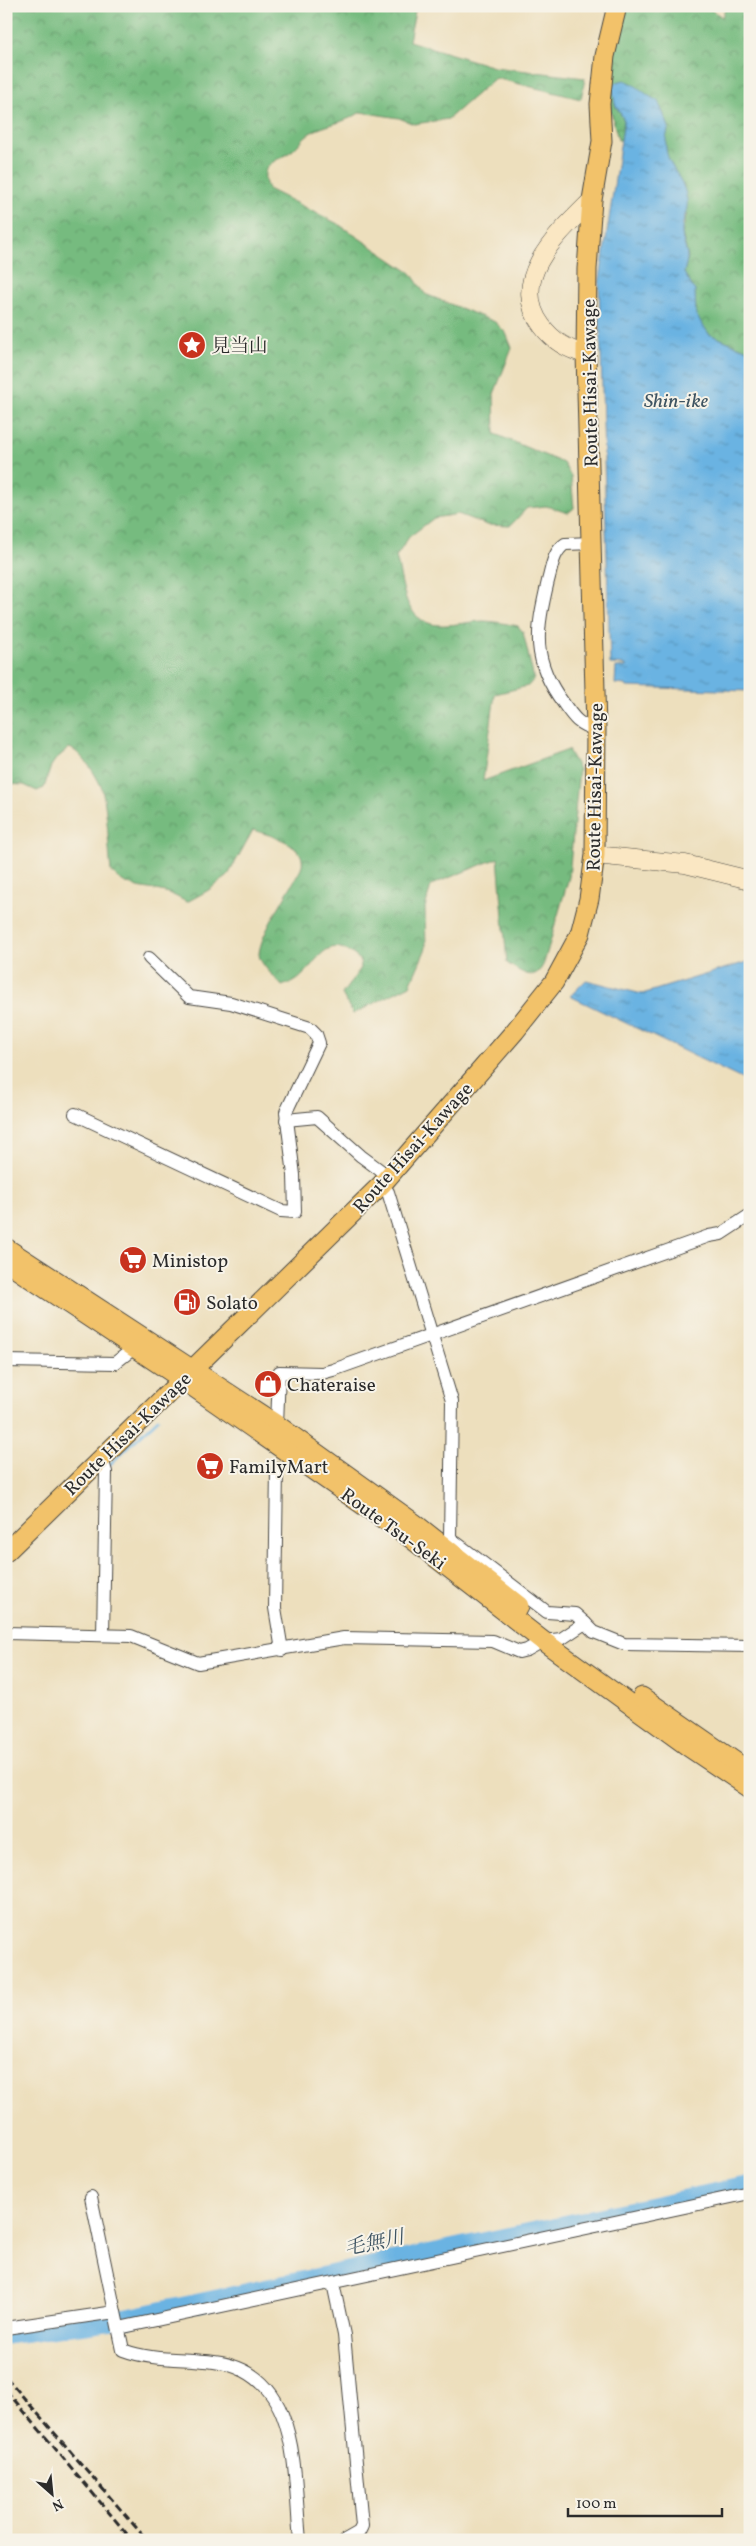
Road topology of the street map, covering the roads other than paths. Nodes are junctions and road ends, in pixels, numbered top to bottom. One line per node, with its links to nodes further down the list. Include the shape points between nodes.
1 (617, 6): 2 (main road, Route Hisai-Kawage, via 605,56 600,104 602,141)
2 (592, 200): 3 (main road, Route Hisai-Kawage); 3 (street, via 540,259 534,270 530,293 536,319 544,329 572,351)
3 (586, 354): 4 (main road, Route Hisai-Kawage)
4 (593, 543): 5 (main road, Route Hisai-Kawage); 5 (street, via 565,544 557,553 546,590 537,642 542,667 556,693 577,722)
5 (596, 729): 6 (main road, Route Hisai-Kawage)
6 (595, 855): 7 (street, via 692,865); 11 (main road, Route Hisai-Kawage, via 580,934 554,982)
7 (750, 880)
8 (148, 958): 10 (street, via 189,997 231,1003 310,1028 316,1034 319,1043 286,1112)
9 (75, 1114): 10 (street, via 281,1211 295,1214 294,1175)
10 (286, 1120): 11 (street, via 317,1117)
11 (385, 1180): 15 (street); 18 (main road, Route Hisai-Kawage)
12 (750, 1215): 15 (street, via 721,1234)
13 (6, 1248): 18 (main road, Route Tsu-Seki)
14 (6, 1262): 16 (main road, Route Tsu-Seki)
15 (431, 1335): 19 (street, via 322,1373 279,1372); 23 (street, via 452,1401 450,1538 547,1612 575,1614)
16 (134, 1348): 17 (street, via 115,1363); 18 (main road, Route Tsu-Seki)
17 (6, 1361)
18 (187, 1374): 19 (main road, Route Tsu-Seki); 20 (main road, Route Hisai-Kawage); 26 (main road, Route Tsu-Seki)
19 (277, 1425): 26 (main road, Route Tsu-Seki, via 414,1523)
20 (104, 1466): 22 (main road, Route Hisai-Kawage); 25 (street)
21 (277, 1469): 28 (street, via 275,1608)
22 (6, 1552)
23 (585, 1623): 26 (street); 27 (street, via 594,1632 624,1644)
24 (6, 1633): 25 (street)
25 (103, 1635): 28 (street, via 132,1636 198,1663)
26 (552, 1640): 28 (street, via 519,1652 493,1641 383,1638 344,1638); 29 (main road, Route Tsu-Seki); 30 (main road, Route Tsu-Seki, via 689,1747)
27 (750, 1646)
28 (282, 1650)
29 (750, 1772)
30 (750, 1788)
31 (750, 2193): 33 (street)
32 (92, 2197): 34 (street)
33 (333, 2283): 34 (street); 37 (street, via 344,2335 362,2526 359,2532)
34 (117, 2320): 35 (street); 36 (street, via 123,2350 157,2358 227,2364 247,2372 270,2392 286,2422 295,2475)
35 (6, 2328)
36 (300, 2540)
37 (345, 2540)

